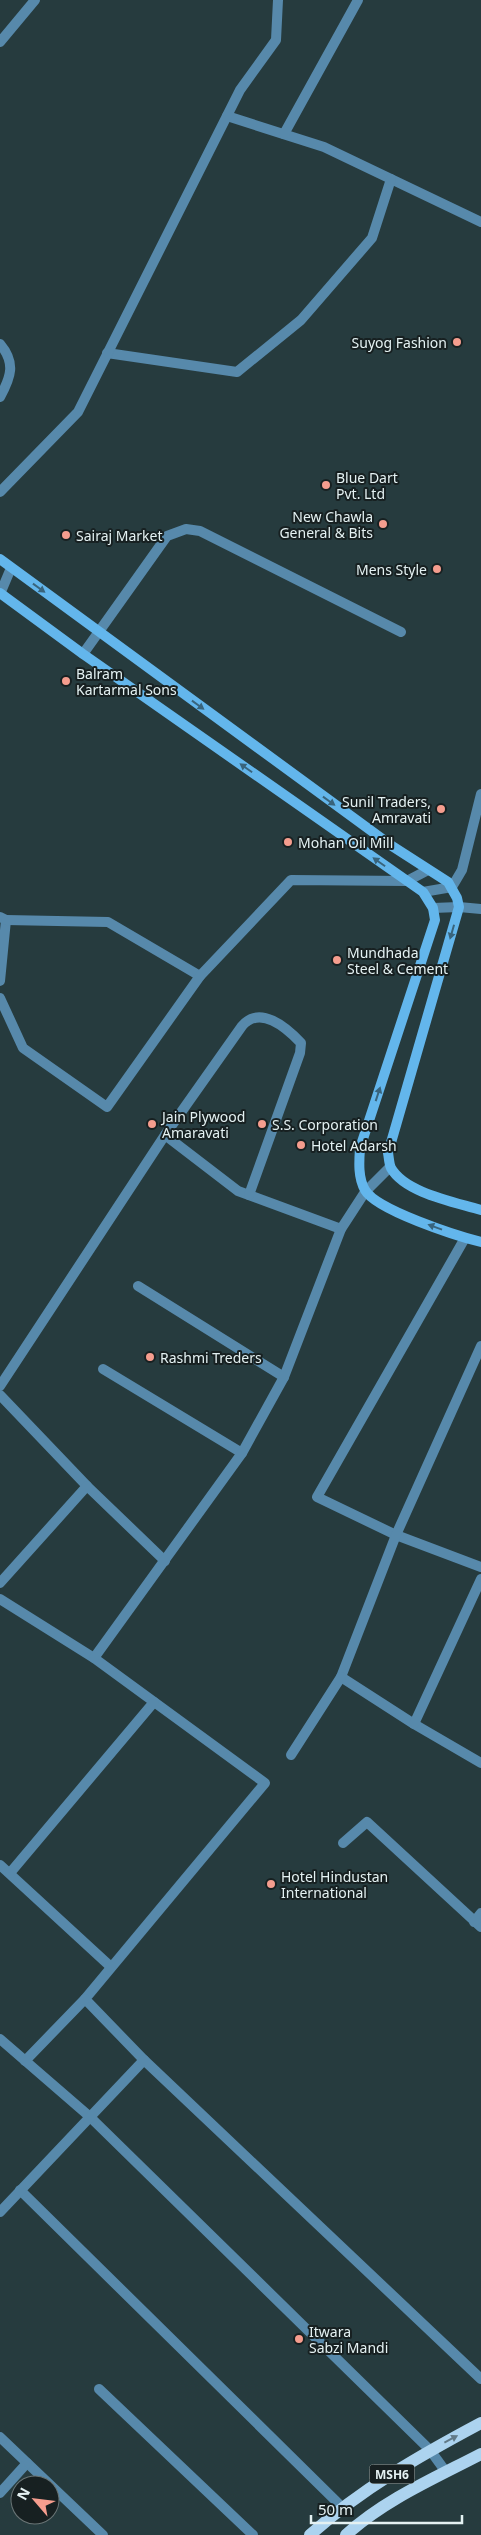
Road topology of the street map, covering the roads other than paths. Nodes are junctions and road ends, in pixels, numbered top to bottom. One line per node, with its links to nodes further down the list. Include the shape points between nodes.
1 (35, 0): 4 (street)
2 (278, 0): 5 (street, via 276,40 240,90)
3 (358, 0): 6 (street)
4 (0, 42)
5 (226, 116): 6 (street); 10 (street)
6 (284, 134): 7 (street, via 324,147)
7 (391, 179): 8 (street); 10 (street, via 372,238 301,320 237,372)
8 (481, 222)
9 (0, 344): 11 (street, via 12,369)
10 (106, 353): 12 (street, via 78,412)
11 (0, 397)
12 (0, 492)
13 (0, 558): 14 (street)
14 (11, 568): 15 (street); 17 (street, one-way to 17)
15 (0, 593): 18 (street)
16 (401, 632): 17 (street, via 200,531 186,529 167,536)
17 (99, 633): 18 (street); 20 (street, one-way to 20)
18 (84, 654): 21 (street, one-way to 18)
19 (481, 794): 22 (street, via 462,870)
20 (428, 870): 21 (street); 22 (street)
21 (406, 881): 23 (street); 28 (street, via 291,880)
22 (452, 887): 23 (street); 24 (street)
23 (423, 892): 25 (street)
24 (459, 907): 25 (street); 26 (street); 32 (street, one-way to 32, via 388,1153)
25 (432, 908): 33 (street, one-way to 25, via 359,1170 360,1148 435,920)
26 (481, 909)
27 (3, 918): 28 (street, via 108,922); 29 (street)
28 (200, 976): 30 (street, via 107,1106 23,1048)
29 (0, 981)
30 (0, 998)
31 (165, 1135): 34 (street, via 238,1191); 34 (street, via 248,1018 264,1016 295,1037 301,1043 300,1053); 43 (street)
32 (390, 1167): 33 (street); 35 (street, via 415,1189)
33 (365, 1192): 36 (street); 37 (street, one-way to 33, via 396,1212)
34 (249, 1195): 36 (street)
35 (481, 1210)
36 (341, 1229): 42 (street)
37 (465, 1238): 38 (street); 47 (street, via 316,1497)
38 (481, 1242)
39 (138, 1286): 42 (street)
40 (481, 1346): 47 (street)
41 (103, 1369): 45 (street)
42 (284, 1377): 45 (street)
43 (0, 1386)
44 (0, 1395): 46 (street)
45 (242, 1454): 48 (street)
46 (87, 1486): 48 (street); 51 (street)
47 (396, 1535): 49 (street); 54 (street)
48 (165, 1561): 53 (street)
49 (481, 1567)
50 (481, 1579): 56 (street)
51 (0, 1584)
52 (0, 1598): 53 (street)
53 (94, 1658): 55 (street)
54 (341, 1677): 56 (street); 57 (street)
55 (154, 1702): 61 (street); 64 (street, via 265,1782)
56 (414, 1724): 58 (street)
57 (291, 1755)
58 (481, 1763)
59 (342, 1844): 63 (street, via 367,1822)
60 (0, 1865): 61 (street)
61 (10, 1873): 64 (street)
62 (481, 1912): 63 (street)
63 (478, 1924)
64 (111, 1967): 65 (street)
65 (85, 1999): 67 (street); 68 (street)
66 (0, 2039): 68 (street)
67 (144, 2060): 69 (street); 72 (street)
68 (25, 2061): 69 (street)
69 (89, 2116): 70 (street); 76 (street)
70 (20, 2190): 71 (street); 81 (street)
71 (0, 2212)
72 (481, 2379)
73 (99, 2389): 83 (street)
74 (481, 2423): 76 (main road, MSH6, one-way to 74)
75 (0, 2437): 78 (street)
76 (430, 2450): 79 (street); 81 (main road, MSH6)
77 (481, 2454): 79 (main road, MSH6)
78 (27, 2463): 80 (street); 82 (street)
79 (446, 2472): 85 (main road, MSH6, via 363,2520)
80 (0, 2493)
81 (342, 2507): 84 (main road, MSH6)
82 (103, 2535)
83 (253, 2535)
84 (310, 2535)
85 (346, 2535)

